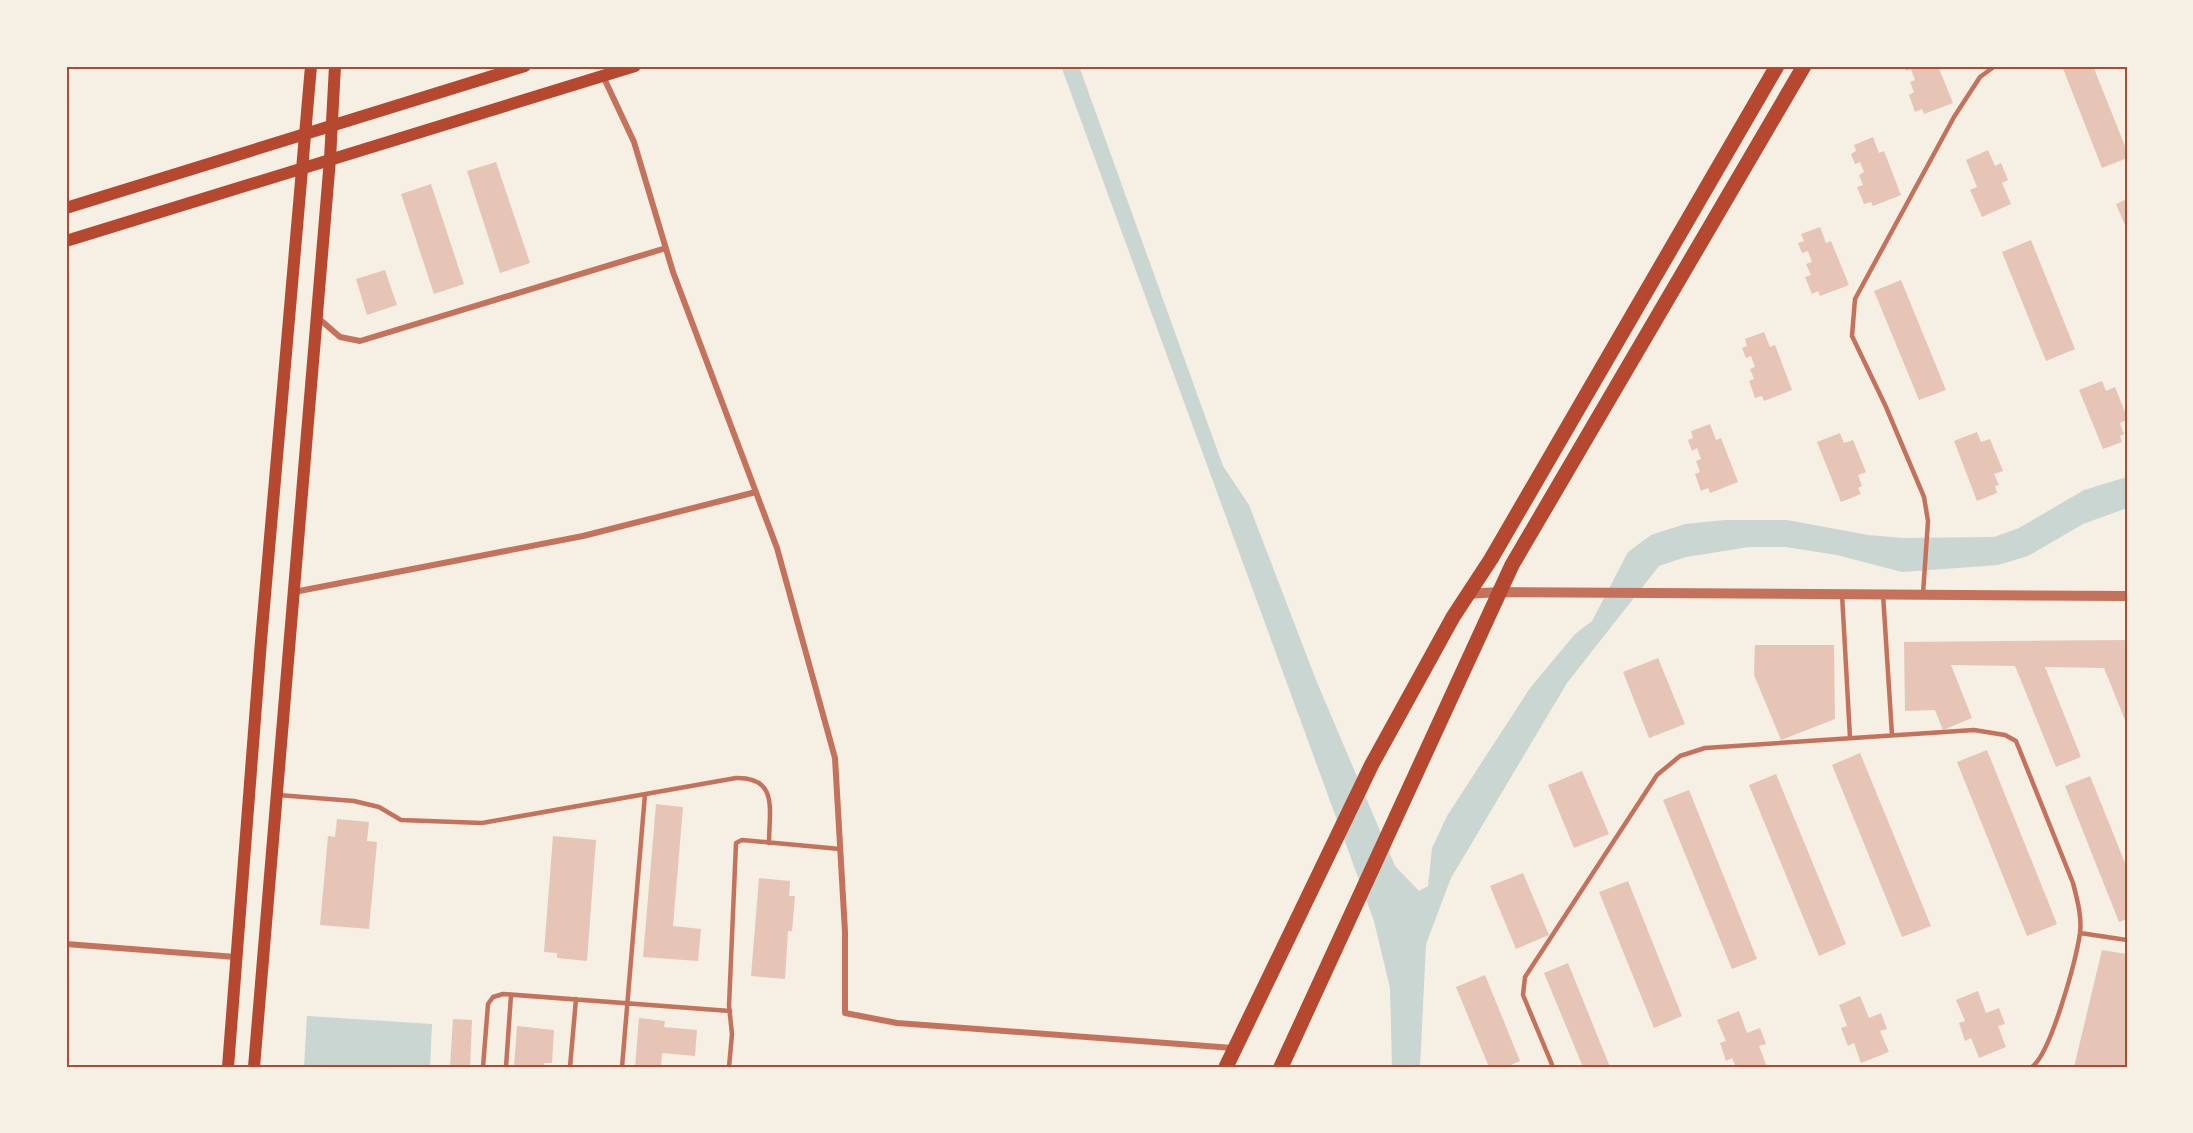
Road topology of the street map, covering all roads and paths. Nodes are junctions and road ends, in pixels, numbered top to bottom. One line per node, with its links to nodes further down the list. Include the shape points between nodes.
1 (311, 66): 10 (main road)
2 (335, 66): 9 (main road)
3 (525, 66): 9 (main road)
4 (634, 66): 8 (main road)
5 (1777, 66): 20 (main road, via 1491,559)
6 (1804, 66): 19 (main road)
7 (1995, 66): 23 (lane, via 1980,77 1954,117 1855,299 1852,336 1924,497 1928,521)
8 (603, 76): 11 (main road); 15 (street, via 634,142)
9 (332, 124): 10 (main road); 11 (main road)
10 (307, 133): 12 (main road); 13 (main road)
11 (330, 159): 12 (main road); 16 (main road)
12 (303, 167): 14 (main road); 34 (main road)
13 (66, 208)
14 (66, 241)
15 (666, 248): 16 (street, via 360,341 340,337); 17 (street)
16 (317, 316): 18 (main road)
17 (756, 492): 18 (street, via 583,536); 30 (street, via 777,548 835,758)
18 (294, 592): 28 (main road)
19 (1500, 592): 20 (street); 21 (street); 48 (main road)
20 (1466, 594): 39 (main road, via 1372,765)
21 (1842, 594): 22 (street); 26 (lane)
22 (1883, 594): 23 (street); 25 (lane)
23 (1923, 594): 24 (street)
24 (2127, 596)
25 (1892, 735): 26 (lane); 31 (lane, via 1974,730 2006,735 2016,741 2073,883)
26 (1850, 738): 49 (lane, via 1705,747 1680,756 1657,775 1525,977 1523,995)
27 (645, 794): 28 (lane, via 457,824 401,820 379,807 354,801); 29 (lane, via 752,777 764,785 769,799); 37 (lane)
28 (277, 795): 41 (main road)
29 (769, 843): 30 (lane); 38 (lane, via 736,843)
30 (840, 849): 39 (street, via 845,1013 897,1023)
31 (2080, 933): 32 (lane); 50 (lane, via 2050,1041 2040,1061)
32 (2127, 940)
33 (66, 944): 34 (street)
34 (237, 957): 40 (main road)
35 (511, 995): 36 (lane); 42 (lane, via 493,997 488,1004); 43 (lane)
36 (576, 999): 37 (lane); 44 (lane)
37 (627, 1003): 38 (lane); 45 (lane)
38 (730, 1011): 46 (lane)
39 (1235, 1048): 47 (main road)
40 (228, 1067)
41 (254, 1067)
42 (483, 1067)
43 (506, 1067)
44 (570, 1067)
45 (622, 1067)
46 (729, 1067)
47 (1226, 1067)
48 (1281, 1067)
49 (1553, 1067)
50 (2032, 1067)

